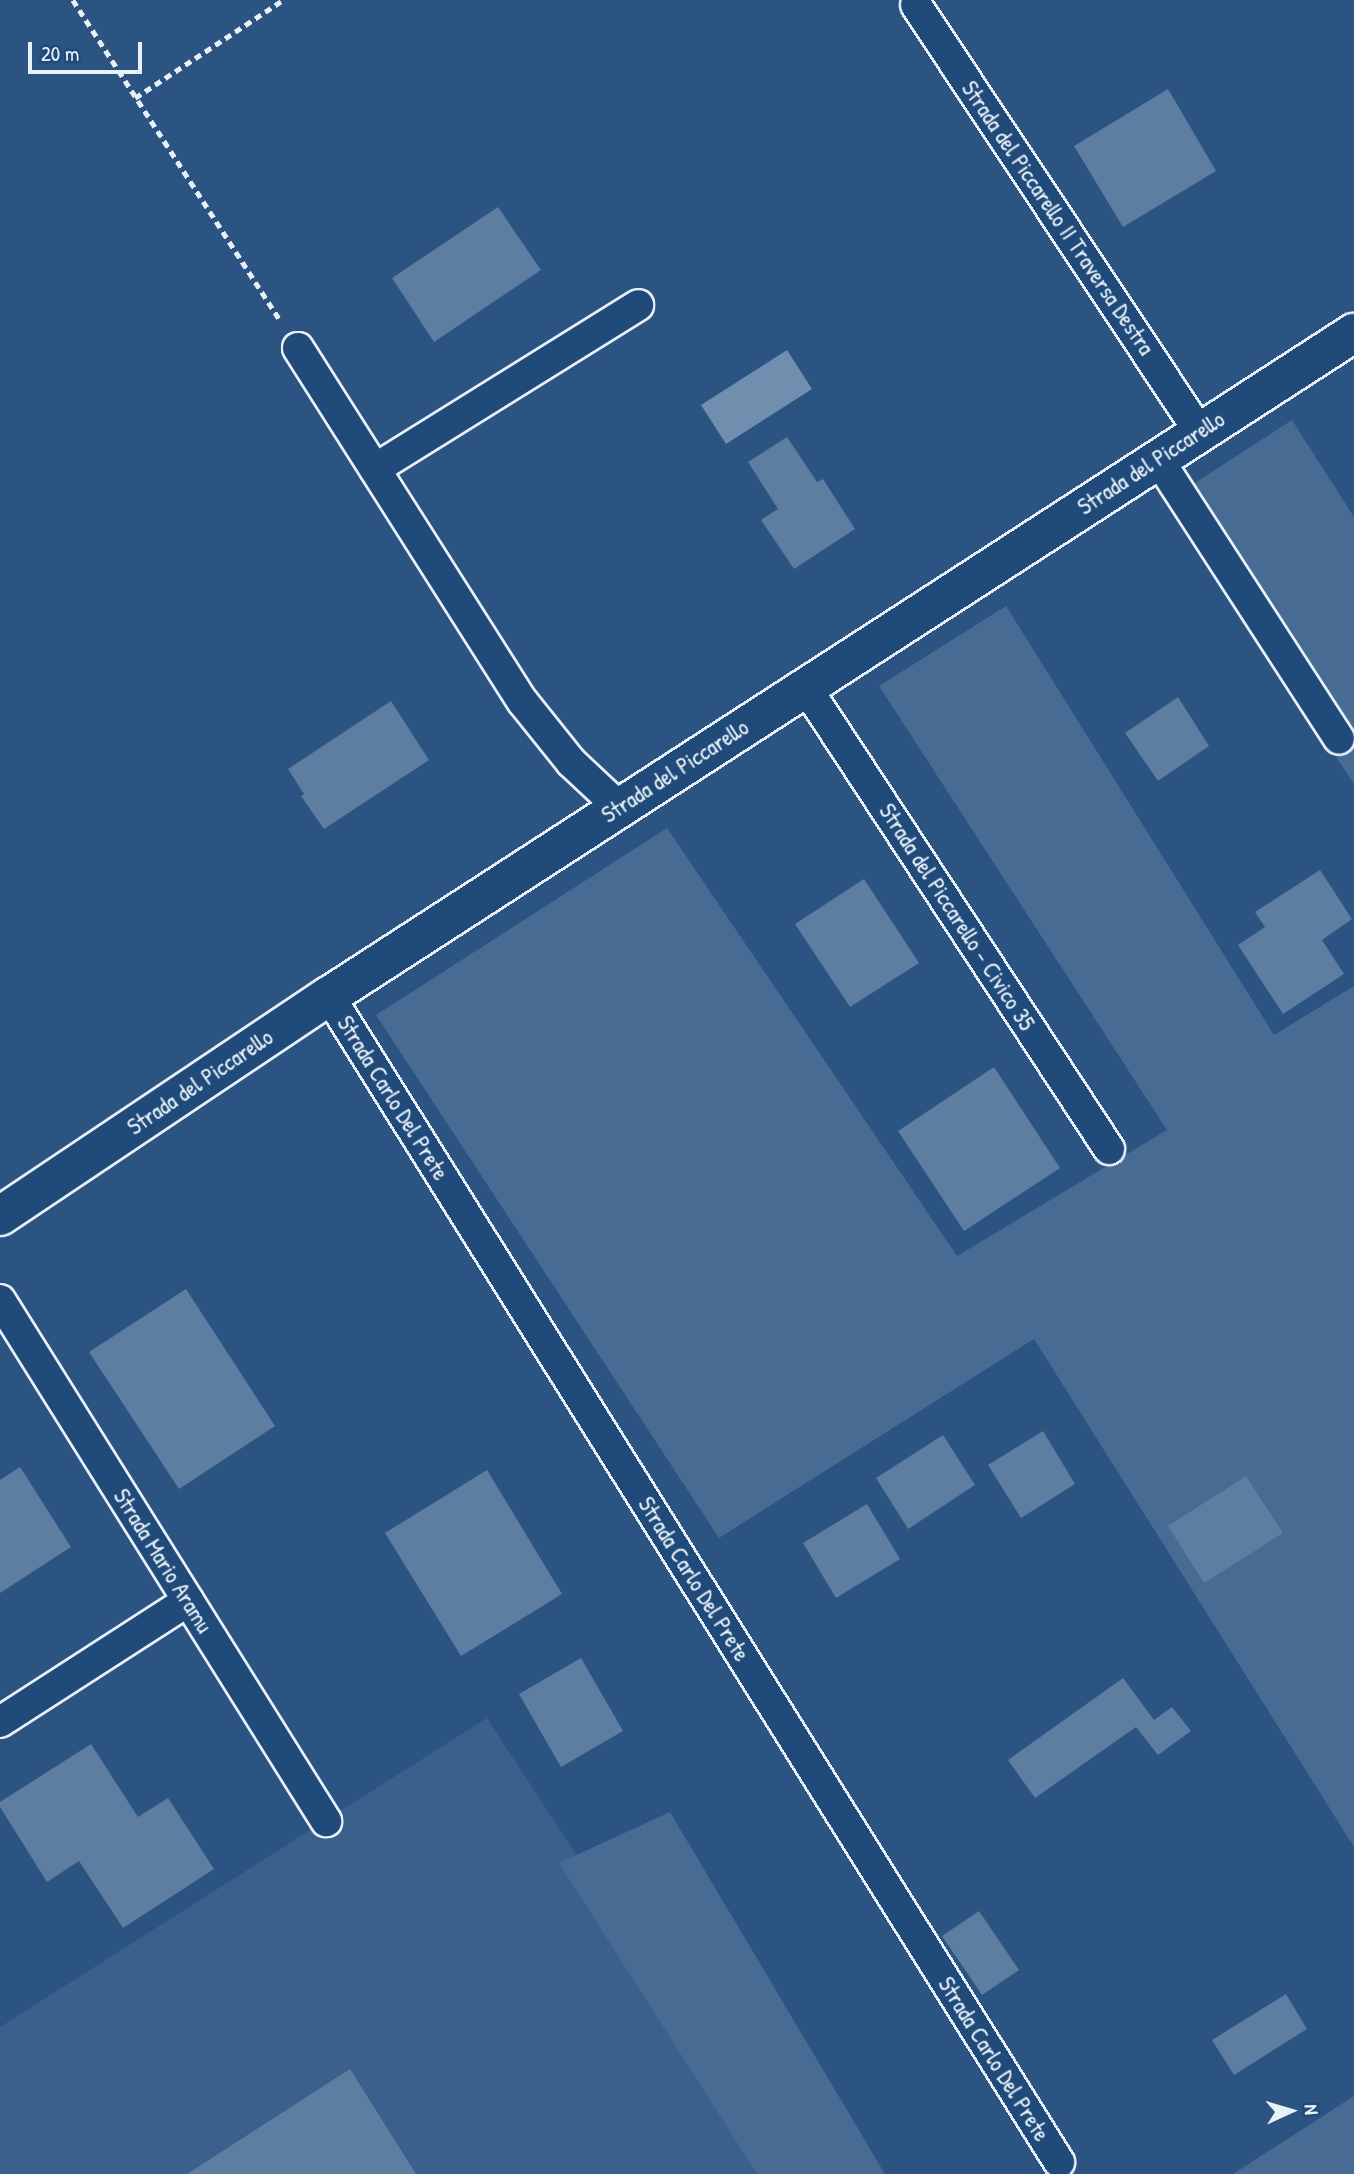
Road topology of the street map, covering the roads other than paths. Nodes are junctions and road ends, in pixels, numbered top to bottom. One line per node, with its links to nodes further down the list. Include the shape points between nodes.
1 (916, 5): 5 (street, Strada del Piccarello II Traversa Destra)
2 (638, 305): 7 (street)
3 (1354, 333): 5 (street, Strada del Piccarello)
4 (298, 348): 7 (street)
5 (1199, 431): 6 (street, Strada del Piccarello)
6 (1158, 459): 8 (street, Strada del Piccarello); 9 (street)
7 (375, 469): 10 (street, via 523,702 572,762)
8 (805, 686): 10 (street, Strada del Piccarello); 12 (street, Strada del Piccarello - Civico 35)
9 (1339, 739)
10 (619, 807): 11 (street, Strada del Piccarello)
11 (329, 996): 13 (street, Strada del Piccarello); 18 (street, Strada Carlo Del Prete)
12 (1109, 1149)
13 (0, 1216)
14 (0, 1300): 15 (street, Strada Mario Aramu)
15 (188, 1601): 16 (street); 17 (street, Strada Mario Aramu)
16 (0, 1722)
17 (326, 1821)
18 (1059, 2161)

